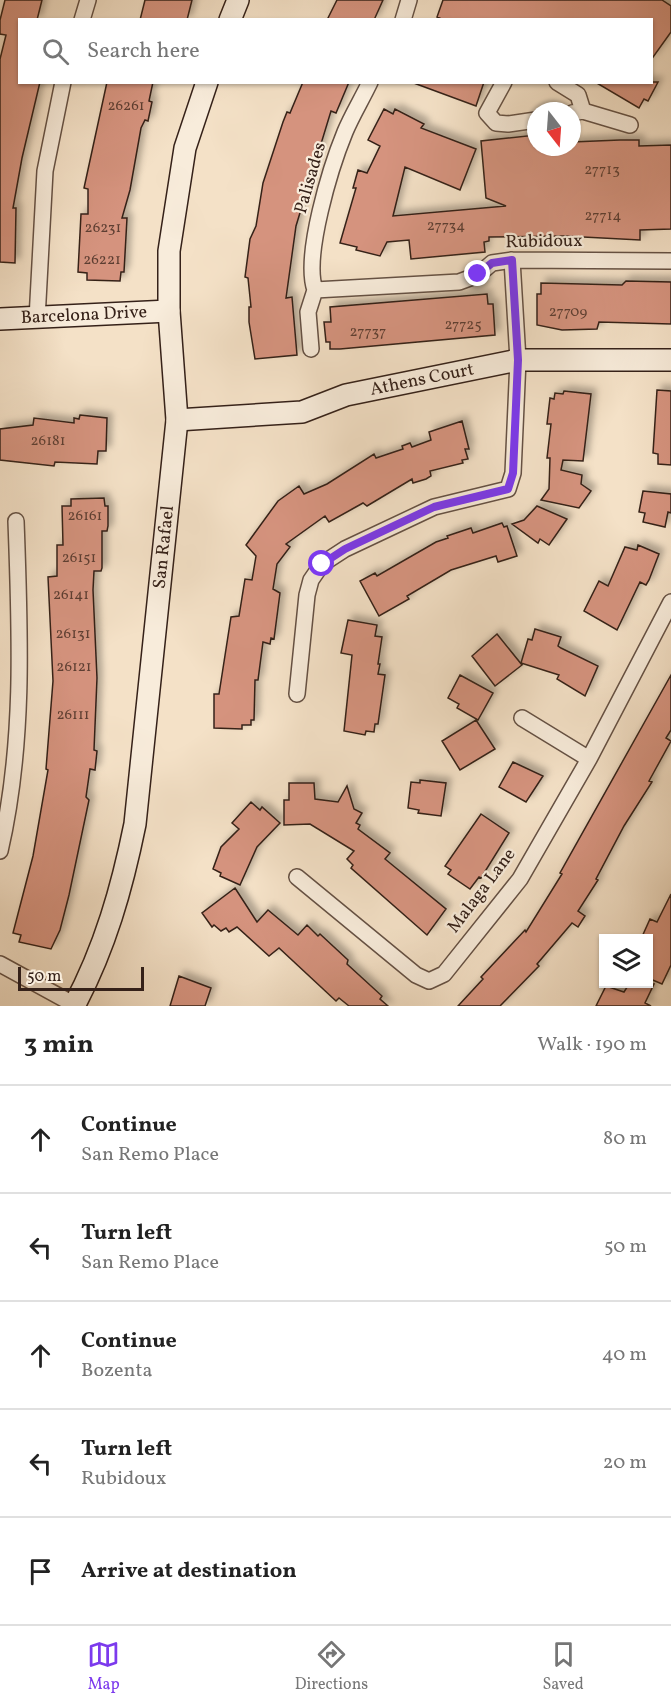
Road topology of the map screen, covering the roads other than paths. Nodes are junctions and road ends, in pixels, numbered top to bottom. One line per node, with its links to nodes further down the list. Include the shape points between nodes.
1 (88, 0): 4 (street)
2 (238, 0): 5 (street)
3 (408, 0): 6 (street)
4 (83, 18)
5 (231, 18)
6 (403, 18)
7 (63, 84): 21 (street, via 45,171)
8 (206, 84): 19 (street, San Rafael, via 185,148 177,194 169,251)
9 (369, 84): 18 (street, Palisades, via 345,132 321,209 310,275)
10 (503, 84): 14 (street, via 488,113 496,123)
11 (560, 84): 12 (street, via 578,95)
12 (578, 102)
13 (581, 113): 15 (street)
14 (527, 121)
15 (630, 125)
16 (512, 260): 17 (street, Rubidoux); 18 (street, Rubidoux, via 492,263 459,282); 23 (street)
17 (671, 261)
18 (315, 290): 22 (street, Palisades, via 308,306)
19 (169, 311): 21 (street, Barcelona Drive); 25 (street, San Rafael)
20 (0, 319): 21 (street, Barcelona Drive)
21 (37, 319)
22 (311, 349)
23 (518, 360): 24 (street, Athens Court); 25 (street, Athens Court, via 346,395 302,412); 28 (street, via 513,473 508,489 434,507 322,564 311,579 307,595)
24 (671, 360)
25 (177, 420): 34 (street, San Rafael, via 135,824 123,883 101,953)
26 (16, 521): 31 (street, via 20,654 16,747)
27 (671, 602): 30 (street, Malaga Lane)
28 (297, 693)
29 (522, 718): 30 (street)
30 (589, 759): 32 (street, Malaga Lane, via 519,879 444,974 429,981 416,975)
31 (0, 851)
32 (297, 877)
33 (0, 964): 34 (street)
34 (74, 1005)

